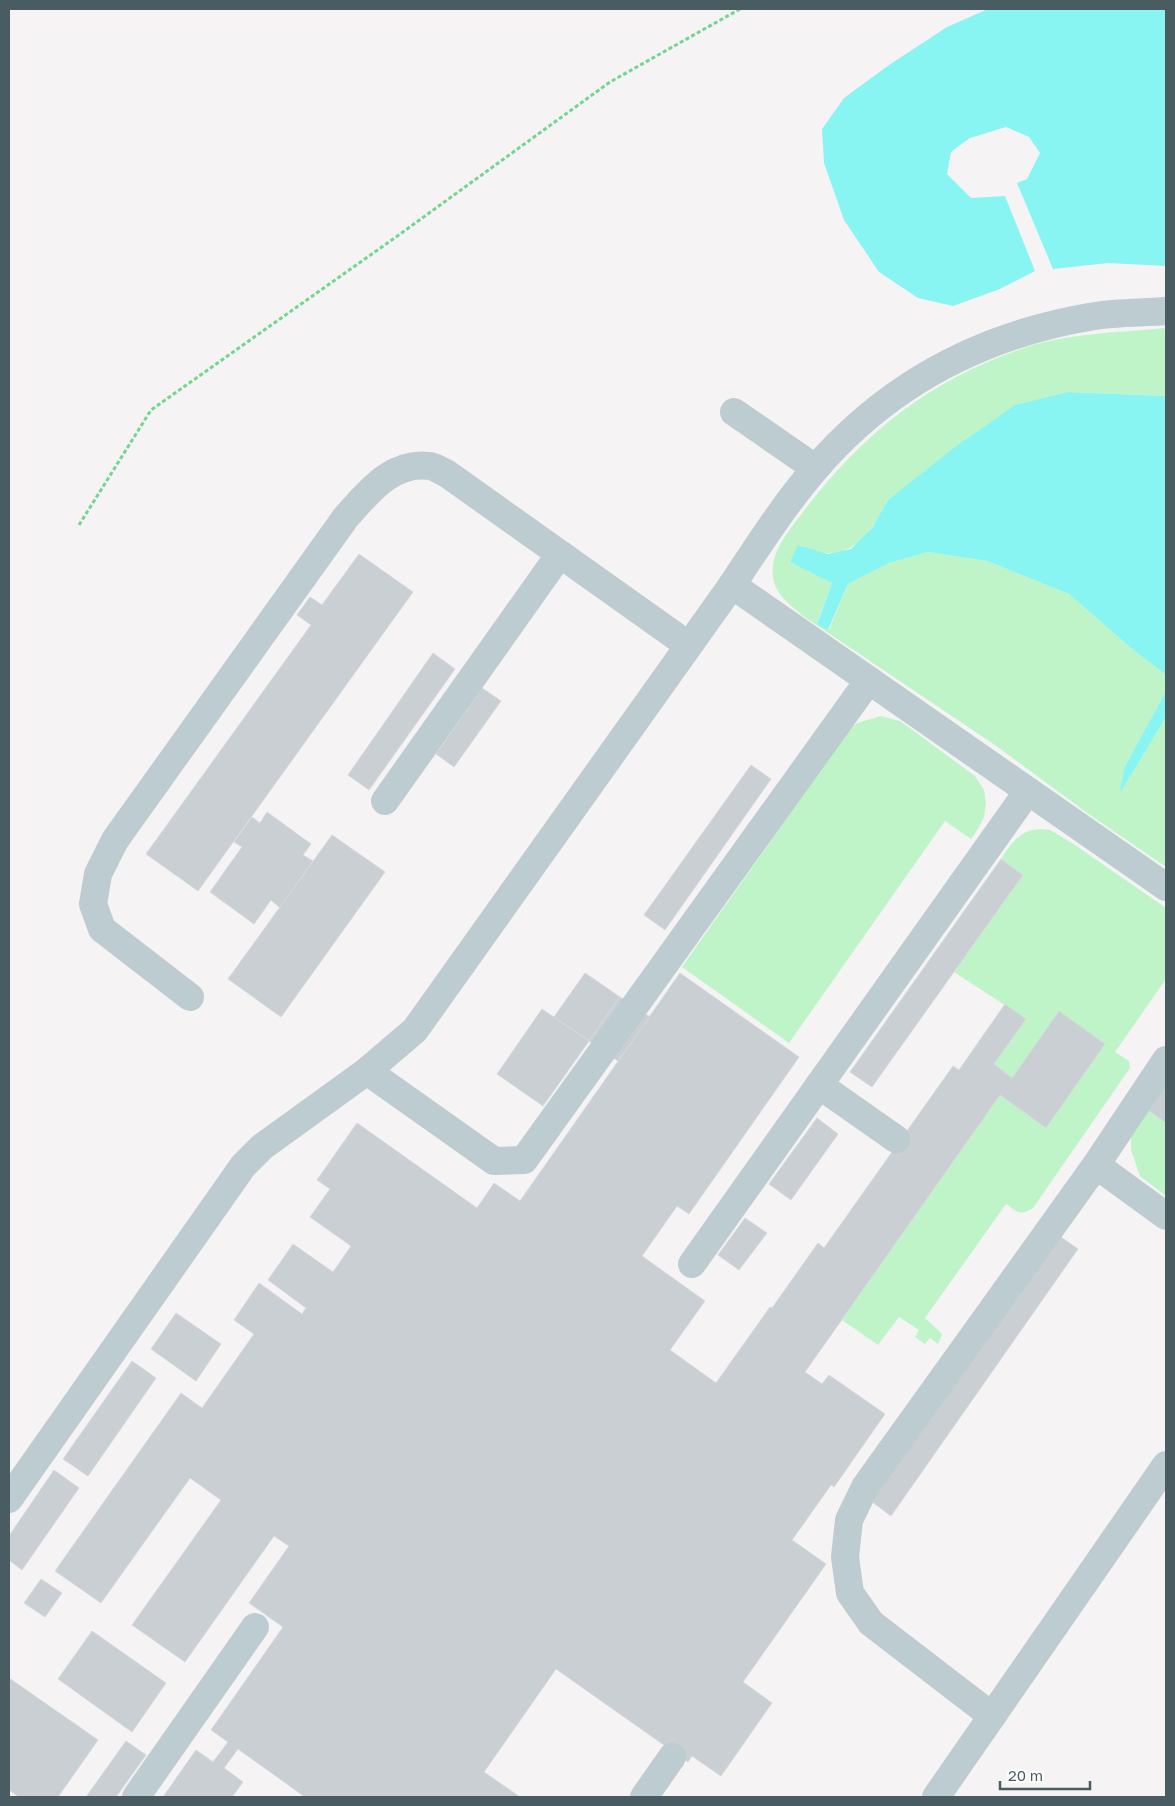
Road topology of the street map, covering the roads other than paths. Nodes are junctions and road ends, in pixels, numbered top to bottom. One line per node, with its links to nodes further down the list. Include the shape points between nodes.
1 (1166, 311): 3 (lane, via 1095,316 1018,334 955,358 896,394 862,422)
2 (734, 412): 3 (lane)
3 (816, 468): 5 (lane, via 778,516)
4 (560, 554): 6 (lane); 9 (lane); 11 (lane, via 461,482 430,466 408,466 381,480 346,517 115,840 98,874 93,904 102,929)
5 (732, 585): 6 (lane); 7 (lane)
6 (688, 645): 13 (lane, via 415,1030)
7 (869, 680): 8 (lane); 13 (lane, via 524,1160 494,1161)
8 (1028, 791): 10 (lane); 14 (lane)
9 (385, 801)
10 (1166, 887)
11 (190, 997)
12 (1166, 1060): 16 (lane)
13 (367, 1071): 20 (lane, via 262,1147 243,1166)
14 (819, 1085): 15 (lane); 18 (lane)
15 (896, 1139)
16 (1096, 1165): 17 (lane); 22 (lane, via 865,1487 849,1520 845,1557 850,1592 871,1623)
17 (1166, 1216)
18 (692, 1264)
19 (1166, 1465): 22 (lane)
20 (9, 1499)
21 (255, 1627): 24 (lane)
22 (992, 1716): 26 (lane)
23 (672, 1756): 25 (lane)
24 (136, 1797)
25 (644, 1797)
26 (936, 1797)

